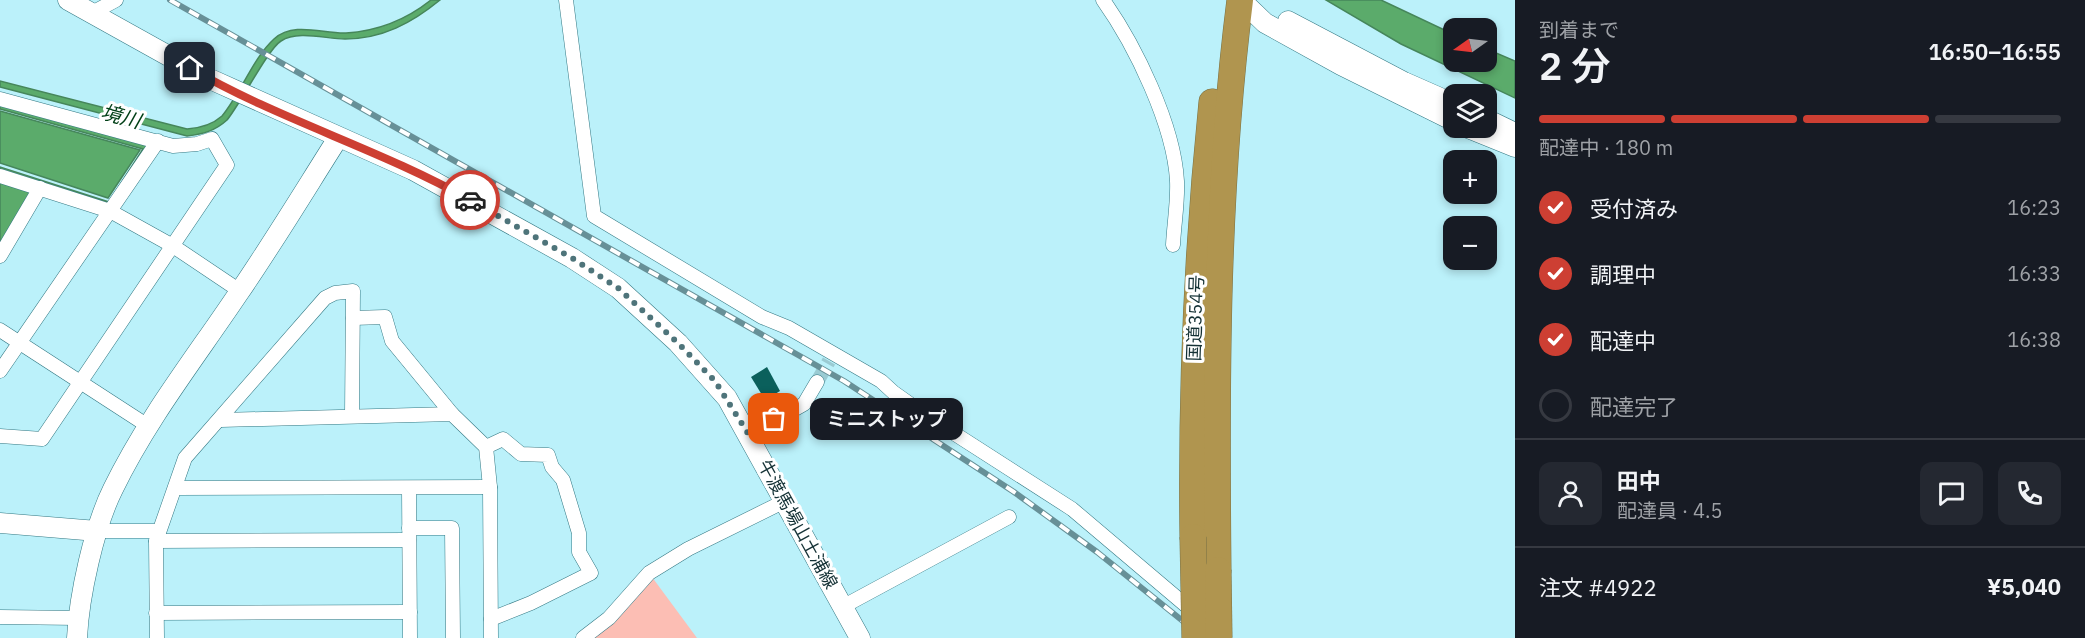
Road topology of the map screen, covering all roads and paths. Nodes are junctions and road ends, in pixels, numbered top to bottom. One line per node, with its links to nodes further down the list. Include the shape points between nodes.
1 (68, 0): 7 (street, 牛渡馬場山土浦線)
2 (116, 0): 7 (street)
3 (566, 0): 61 (street, via 594,216 762,317 881,381 924,414 1072,509)
4 (1103, 0): 20 (street, via 1136,53 1172,148 1177,181)
5 (1222, 0): 59 (highway, 国道354号, bridge, via 1199,241 1191,410)
6 (1241, 0): 9 (street, via 1271,11); 10 (street, via 1265,23); 60 (highway, 国道354号, bridge, via 1224,158 1219,257)
7 (92, 13): 13 (street, 牛渡馬場山土浦線, via 210,79)
8 (0, 99): 15 (street)
9 (1443, 99)
10 (1443, 116)
11 (1497, 124): 12 (street)
12 (1515, 133)
13 (338, 138): 23 (street); 34 (street, 牛渡馬場山土浦線, via 414,170 467,198 618,288 715,381)
14 (1493, 138): 16 (street)
15 (158, 141): 19 (street); 21 (street, via 185,146 212,139 227,165)
16 (1515, 147)
17 (0, 176): 18 (street)
18 (40, 188): 19 (street); 22 (street)
19 (110, 211): 21 (street); 26 (street)
20 (1173, 245)
21 (173, 246): 23 (street); 29 (street)
22 (0, 256)
23 (240, 291): 33 (street)
24 (353, 318): 30 (street, via 385,316 392,341); 31 (street); 32 (street, via 353,291 325,298)
25 (0, 330): 26 (street)
26 (19, 343): 27 (street); 29 (street)
27 (0, 371)
28 (817, 382): 34 (street, via 804,404)
29 (78, 383): 33 (street); 35 (street, via 42,439)
30 (452, 414): 31 (street); 36 (street)
31 (352, 415): 32 (street)
32 (221, 420): 38 (street, via 185,458)
33 (148, 426): 43 (street, via 112,490)
34 (749, 435): 40 (street, 牛渡馬場山土浦線)
35 (0, 436)
36 (486, 447): 37 (street); 51 (street, via 503,439 521,454 548,455 563,480 579,533 579,552 591,573)
37 (490, 487): 39 (street); 51 (street)
38 (175, 488): 39 (street); 45 (street)
39 (409, 488): 44 (street)
40 (785, 501): 46 (street, 牛渡馬場山土浦線); 57 (street, via 649,573 609,618)
41 (1010, 517): 46 (street)
42 (0, 523): 43 (street)
43 (97, 531): 45 (street); 50 (street)
44 (409, 534): 45 (street); 47 (street); 55 (street, via 452,528)
45 (157, 536): 48 (street)
46 (844, 606): 58 (street, 牛渡馬場山土浦線)
47 (410, 612): 48 (street); 54 (street)
48 (156, 613): 53 (street)
49 (0, 616): 50 (street)
50 (78, 618): 52 (street)
51 (492, 619): 56 (street)
52 (77, 638)
53 (157, 638)
54 (410, 638)
55 (453, 638)
56 (491, 638)
57 (583, 638)
58 (860, 638)
59 (1195, 638)
60 (1219, 638)
61 (1225, 638)

